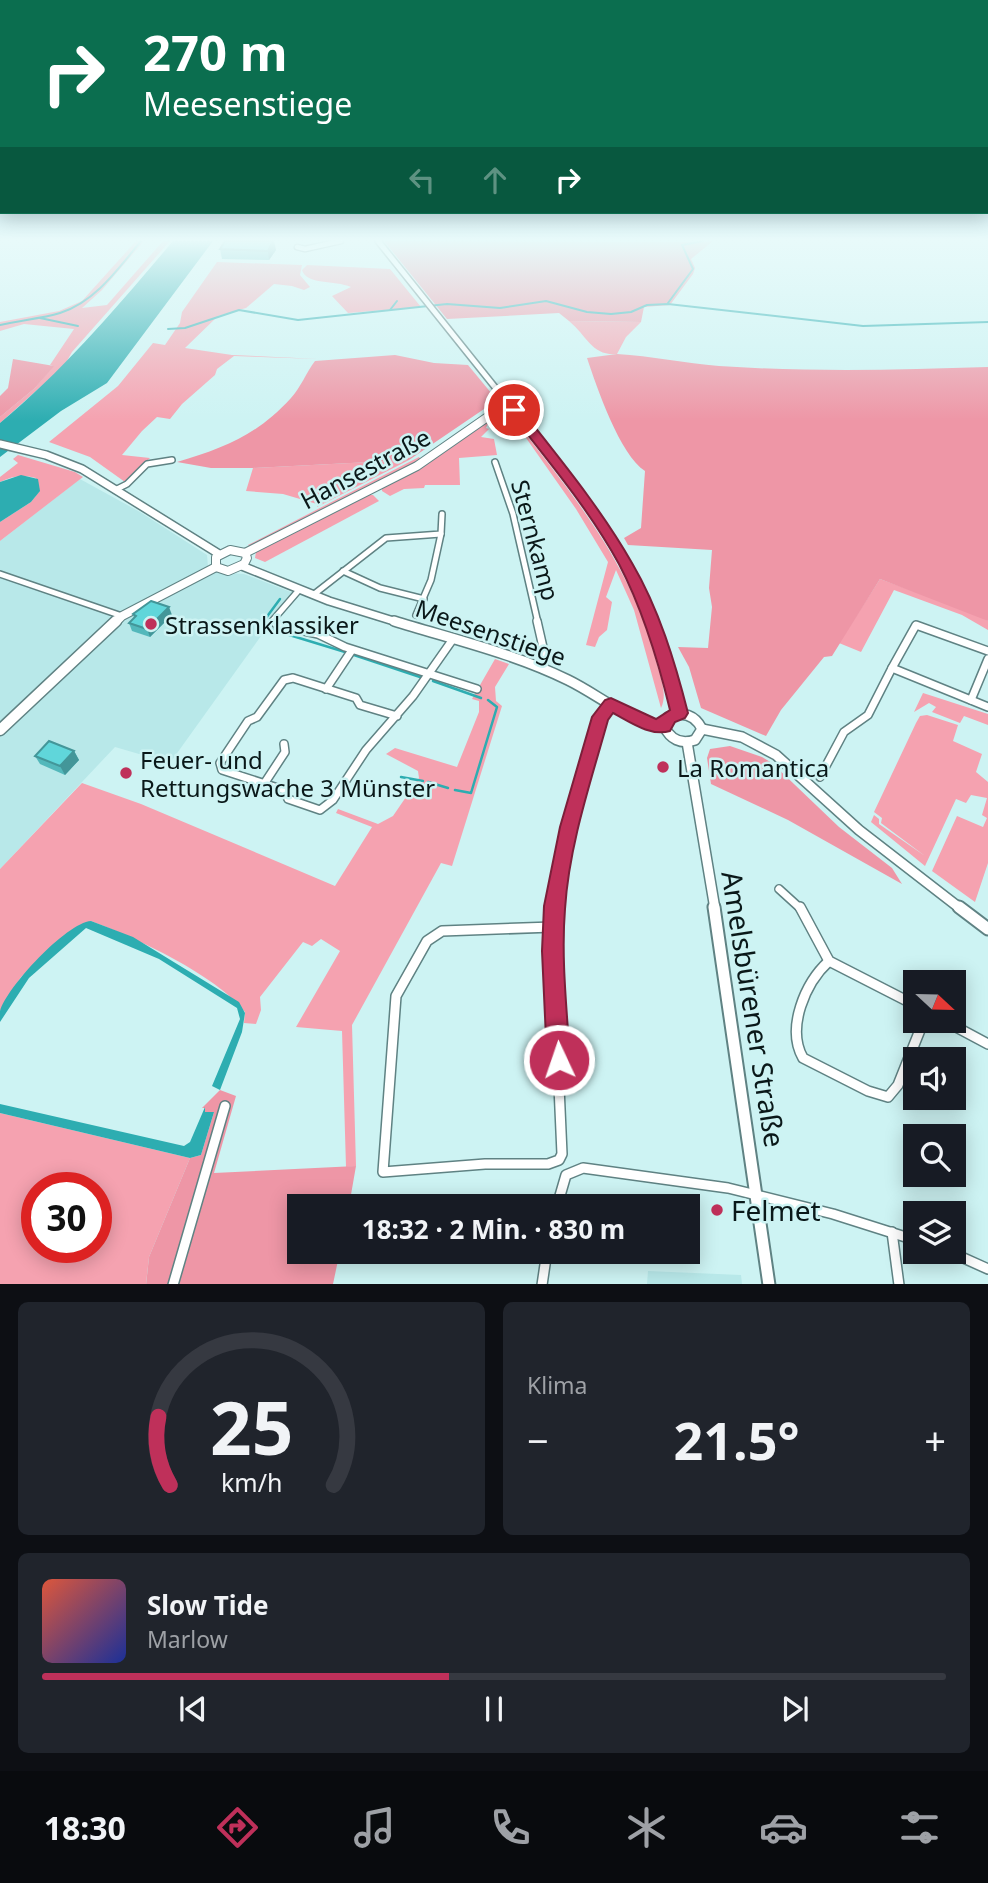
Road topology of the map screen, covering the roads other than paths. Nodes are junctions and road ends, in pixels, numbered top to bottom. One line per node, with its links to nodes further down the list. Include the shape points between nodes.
1 (426, 301): 2 (main road)
2 (502, 396): 3 (main road, via 494,402); 4 (main road, via 521,400)
3 (499, 409): 4 (main road); 11 (main road, Hansestraße, via 417,466)
4 (514, 410): 34 (street, via 587,502 626,565 664,651)
5 (0, 444): 8 (street, via 74,465)
6 (173, 460): 8 (street, via 150,462)
7 (495, 462): 26 (street, Sternkamp, via 513,514 536,613 545,661)
8 (115, 490): 12 (street)
9 (442, 514): 10 (street)
10 (441, 534): 15 (street, via 391,536); 19 (street)
11 (245, 553): 12 (main road, Hansestraße, via 230,550); 13 (main road)
12 (219, 554): 14 (main road, via 214,560)
13 (242, 566): 14 (main road, via 228,571); 17 (street, Meesenstiege)
14 (216, 567): 21 (main road)
15 (343, 571): 18 (street); 19 (street, via 380,588)
16 (0, 574): 21 (street)
17 (299, 590): 18 (street, Meesenstiege); 23 (street, via 273,620)
18 (313, 595): 22 (street, Meesenstiege)
19 (424, 599): 20 (street)
20 (416, 614)
21 (122, 616): 38 (main road)
22 (453, 639): 26 (street, Meesenstiege); 28 (street)
23 (352, 650): 28 (street); 29 (street)
24 (988, 651): 27 (street, via 916,625)
25 (988, 659): 31 (street)
26 (542, 668): 32 (street, Meesenstiege)
27 (892, 668): 31 (street); 41 (street, via 867,715 848,727)
28 (430, 674): 30 (street); 35 (street)
29 (326, 689): 35 (street); 42 (street, via 293,678 285,680 234,738 220,763 222,770)
30 (477, 689)
31 (971, 700): 33 (street)
32 (611, 705): 36 (street, Meesenstiege, via 647,724); 44 (street, via 600,717 575,806)
33 (988, 707)
34 (679, 713): 36 (street, via 668,717); 37 (street, via 697,720)
35 (397, 716): 42 (street, via 352,768 329,806 320,810 300,804 288,799 284,790)
36 (664, 726): 39 (street, via 674,739)
37 (702, 729): 39 (street, via 698,738); 45 (street, via 742,737 776,755 859,830)
38 (0, 730)
39 (687, 742): 53 (street, Amelsbürener Straße)
40 (284, 744): 42 (street, via 285,752)
41 (820, 777)
42 (264, 784)
43 (779, 889): 46 (street, via 800,906)
44 (553, 927): 44 (street, via 442,931 427,941 395,1005 383,1172 559,1160 563,1147)
45 (988, 929)
46 (829, 961): 47 (street); 49 (street, via 818,970 800,1013 795,1043 803,1058 888,1097 898,1086)
47 (903, 999)
48 (966, 1032): 50 (street)
49 (919, 1033)
50 (988, 1044)
51 (225, 1106): 59 (street)
52 (560, 1194): 53 (street, via 567,1173 583,1168)
53 (757, 1196): 54 (street); 61 (street, Amelsbürener Straße)
54 (892, 1232): 55 (street); 62 (street)
55 (903, 1236)
56 (966, 1259): 58 (street)
57 (545, 1264): 60 (street)
58 (988, 1269)
59 (173, 1284)
60 (542, 1284)
61 (769, 1284)
62 (899, 1284)

